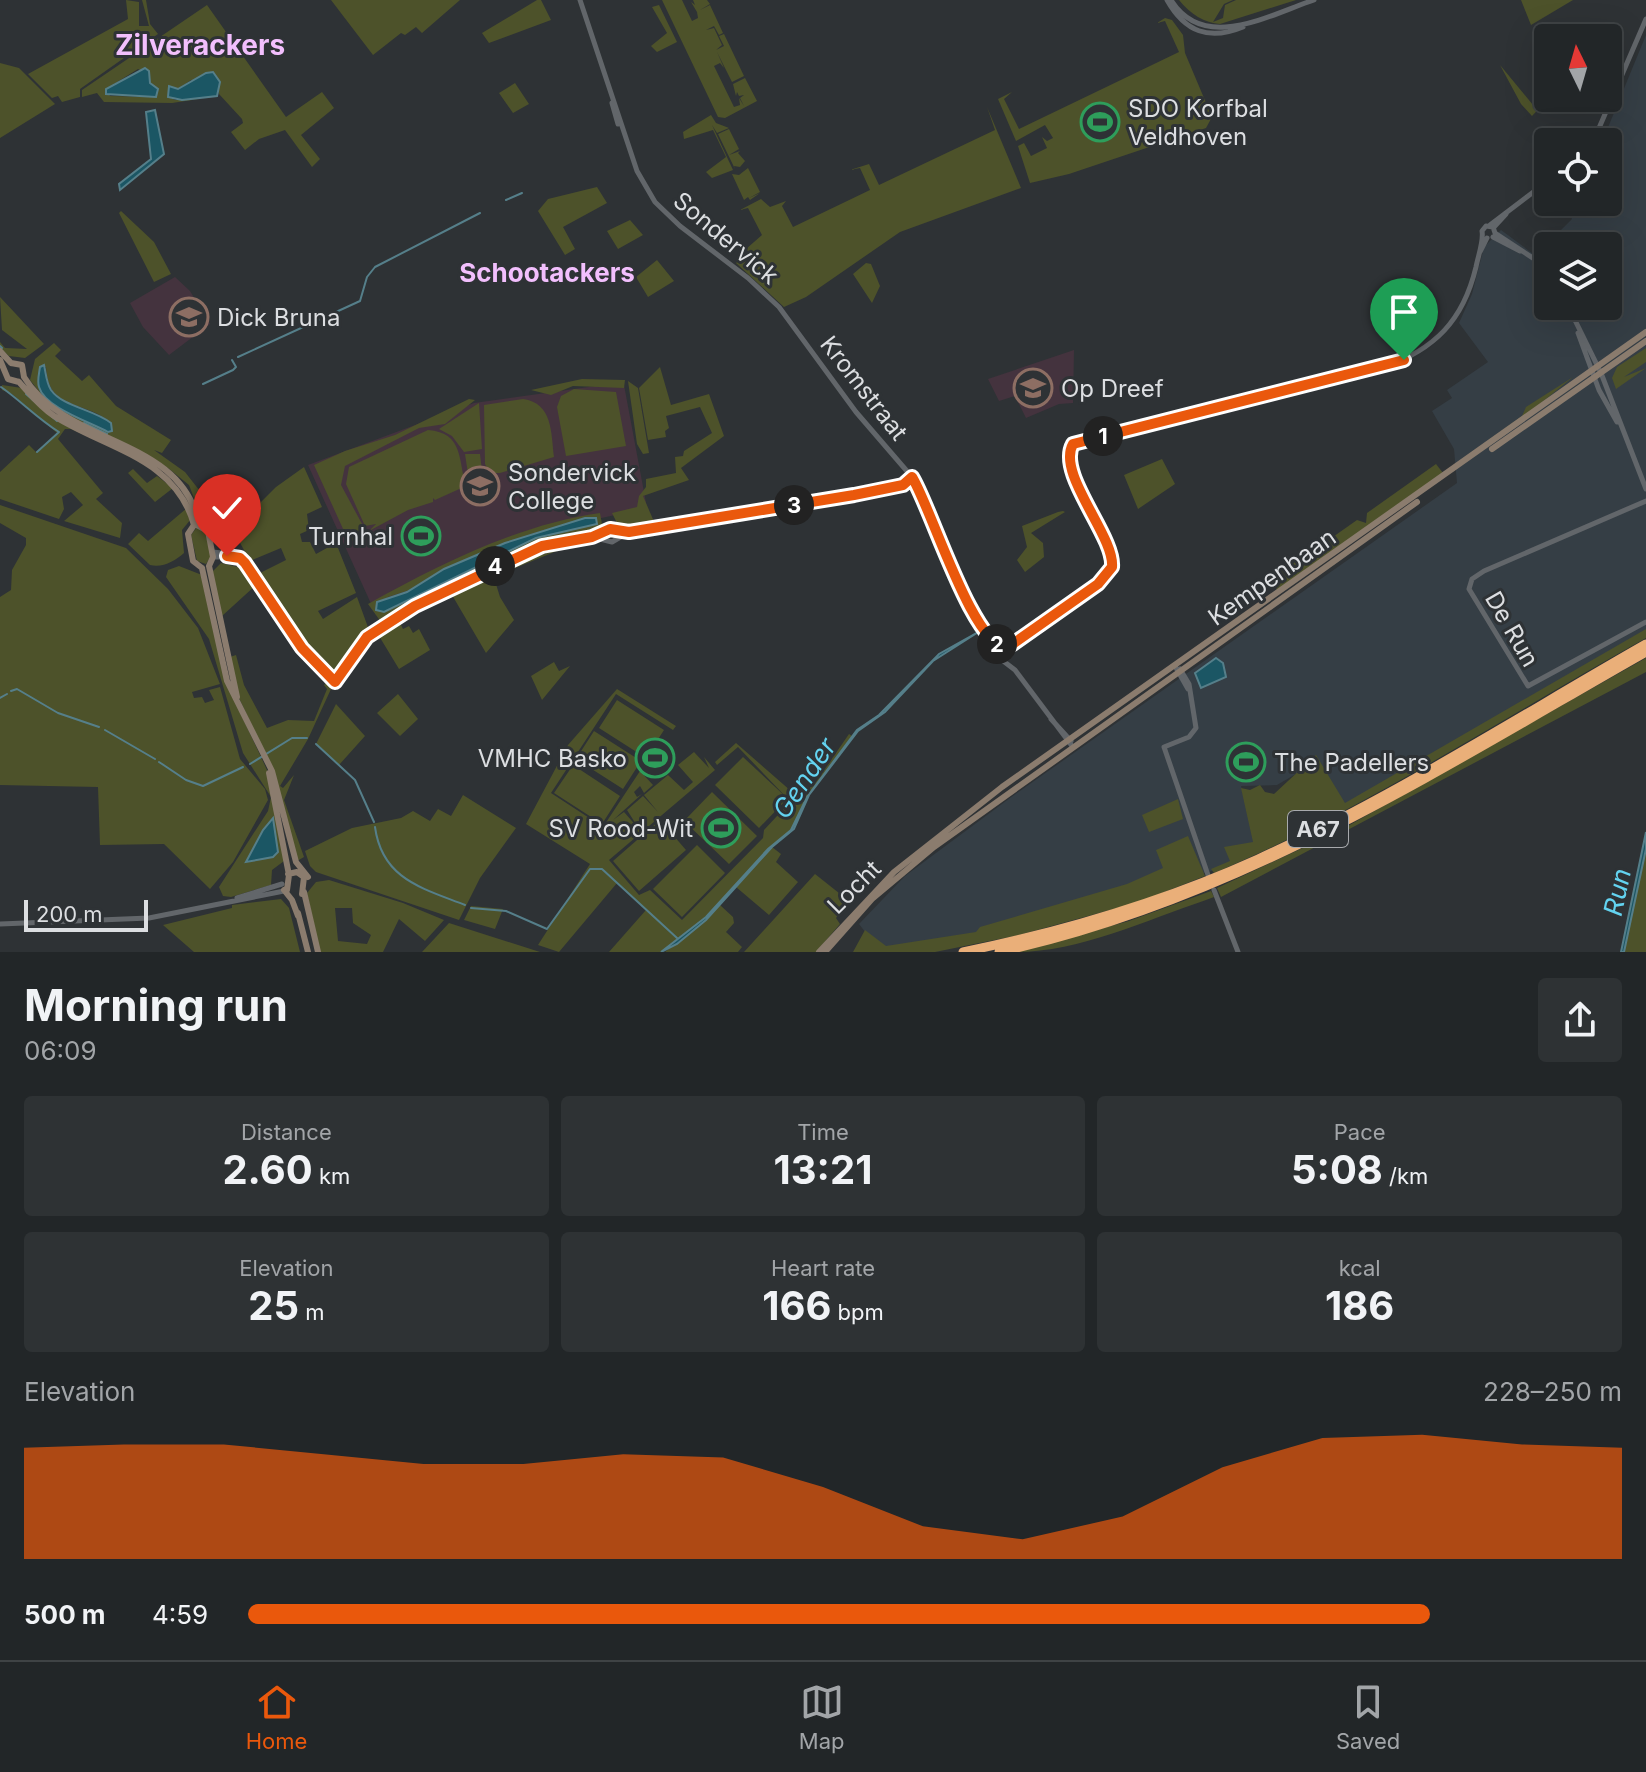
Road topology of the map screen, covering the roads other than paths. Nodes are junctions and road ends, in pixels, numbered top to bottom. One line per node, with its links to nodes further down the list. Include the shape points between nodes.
1 (580, 0): 9 (street, Sondervick, via 637,171 661,210 748,278)
2 (1169, 0): 3 (street, via 1179,19 1222,34)
3 (1314, 0)
4 (1646, 19): 5 (street)
5 (1599, 128)
6 (1534, 191): 7 (street)
7 (1490, 233): 8 (street); 28 (street, via 1459,314 1404,360 1073,444 1069,453 1083,502 1109,548 1110,572)
8 (1534, 258)
9 (789, 320): 18 (street, Kromstraat)
10 (1574, 320): 16 (street)
11 (1646, 332): 16 (main road, Kempenbaan)
12 (1646, 341): 16 (main road, Kempenbaan)
13 (0, 351): 15 (main road)
14 (0, 360): 15 (main road)
15 (8, 365): 17 (main road, via 8,379); 17 (main road, via 22,365)
16 (1596, 372): 19 (street, via 1612,419); 30 (main road, Kempenbaan)
17 (21, 380): 21 (main road, via 52,415 159,470 180,493)
18 (912, 477): 22 (street, via 903,485 854,495); 28 (street, Kromstraat, via 950,566 991,639)
19 (1645, 485)
20 (1646, 504): 26 (street, De Run, via 1484,571 1472,579 1469,589 1528,686)
21 (196, 525): 24 (main road, via 208,531); 25 (main road, via 188,534 193,561)
22 (618, 534): 23 (street, via 610,529); 23 (street, via 612,542)
23 (604, 535): 24 (street, via 525,552 385,623 354,652 335,682 302,648 240,558)
24 (213, 554): 25 (main road)
25 (205, 567): 32 (main road, via 240,709)
26 (1646, 622)
27 (1646, 644): 42 (highway, A67, via 1255,860 1106,916)
28 (1005, 652): 31 (street)
29 (1646, 652): 43 (highway, A67, via 1257,867 1134,915)
30 (1178, 670): 31 (main road, Kempenbaan); 35 (street, via 1190,692 1196,728 1189,737 1164,747)
31 (1069, 742): 33 (main road, Kempenbaan)
32 (265, 757): 34 (main road); 34 (main road, via 282,803)
33 (920, 854): 41 (main road, Locht, via 867,897)
34 (295, 872): 37 (main road); 37 (main road, via 306,877)
35 (1208, 875)
36 (1214, 890): 44 (street)
37 (292, 891): 38 (street, via 149,918); 39 (main road); 40 (main road, via 308,915)
38 (0, 924)
39 (308, 952)
40 (318, 952)
41 (822, 952)
42 (963, 952)
43 (999, 952)
44 (1238, 952)

